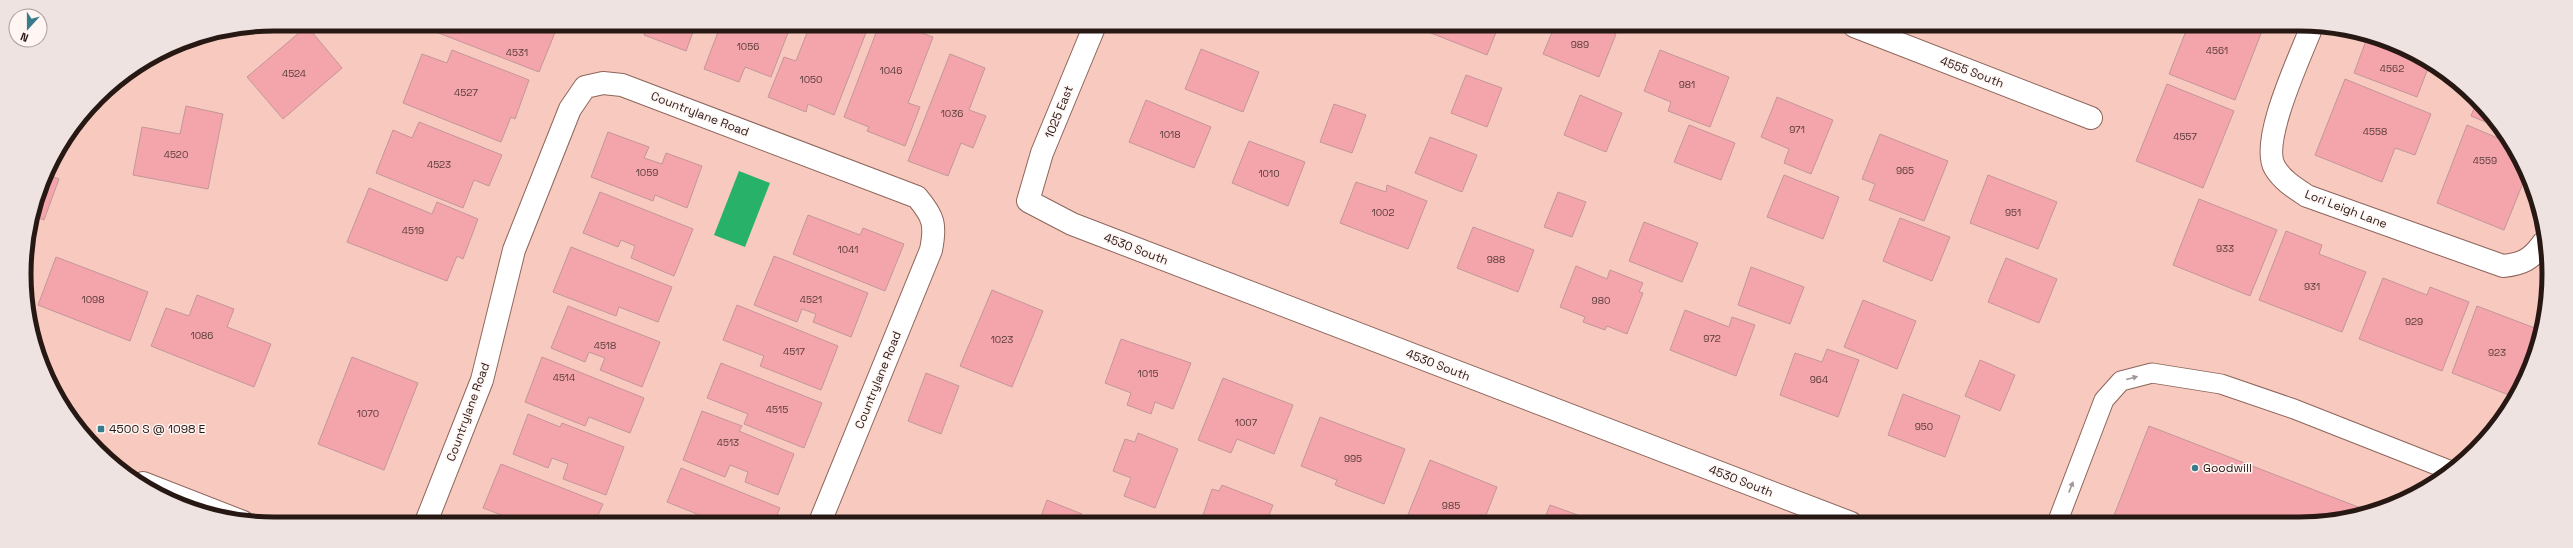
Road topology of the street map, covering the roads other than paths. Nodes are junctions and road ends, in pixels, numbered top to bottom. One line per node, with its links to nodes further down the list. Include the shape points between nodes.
1 (1093, 31): 5 (street, 1025 East, via 1042,153)
2 (1867, 31): 4 (street, 4555 South)
3 (2310, 32): 6 (street, Lori Leigh Lane, via 2275,123 2271,145 2274,167 2288,184 2307,196 2502,266 2521,264)
4 (2091, 118)
5 (1028, 201): 12 (street, 4530 South, via 1080,227)
6 (2540, 248)
7 (2445, 468): 13 (lane, one-way to 7, via 2104,400 2121,381 2152,372 2221,384 2294,409)
8 (170, 494): 9 (street)
9 (202, 506)
10 (428, 517): 11 (street, Countrylane Road, via 482,380 514,250 570,109 586,87 603,83 622,85 917,197 930,212 935,231 931,250)
11 (822, 517)
12 (1835, 517)
13 (2059, 517)

